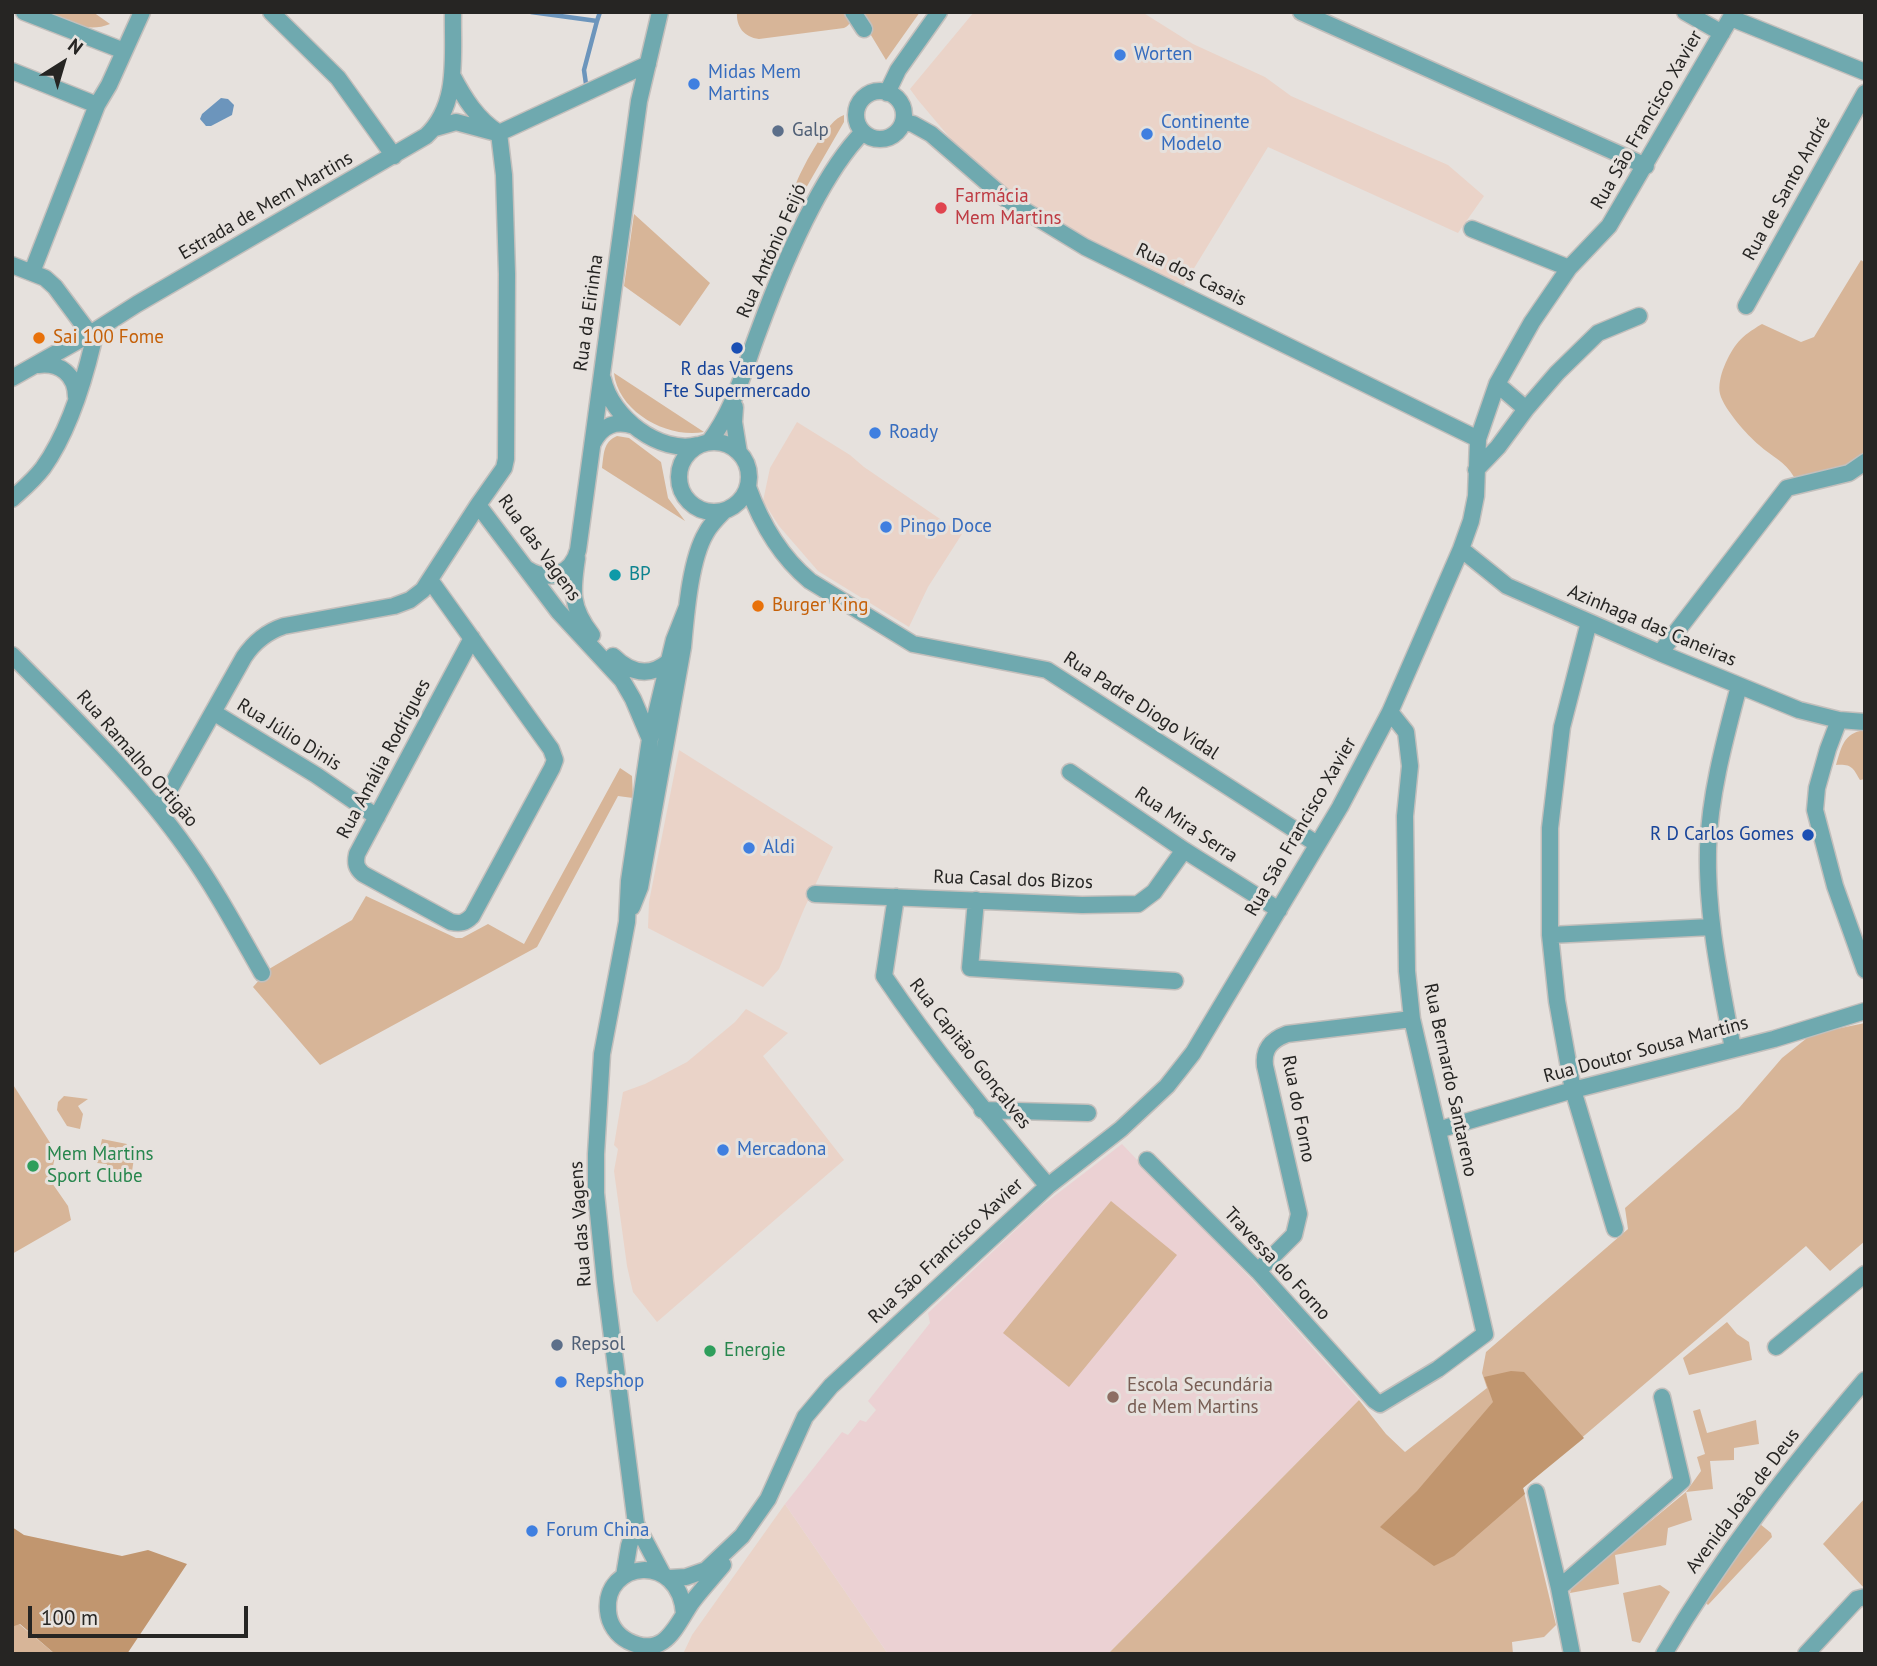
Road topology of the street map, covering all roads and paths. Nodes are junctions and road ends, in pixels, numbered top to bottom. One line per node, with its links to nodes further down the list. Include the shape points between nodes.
1 (24, 12): 13 (street)
2 (142, 12): 13 (street)
3 (271, 12): 27 (street, via 338,78)
4 (453, 12): 17 (street)
5 (660, 12): 14 (street, Rua da Eirinha)
6 (853, 12): 11 (street)
7 (939, 12): 19 (street)
8 (1301, 12): 28 (street)
9 (1685, 12): 12 (street)
10 (1733, 15): 12 (street, Rua São Francisco Xavier); 16 (street)
11 (864, 29)
12 (1722, 33): 28 (street, Rua São Francisco Xavier)
13 (124, 51): 22 (street)
14 (648, 64): 18 (street); 21 (street, Rua da Eirinha)
15 (12, 71): 22 (street)
16 (1865, 72)
17 (452, 75): 24 (street, via 447,108); 26 (street, via 464,98)
18 (614, 80): 21 (street, via 632,83); 26 (street)
19 (887, 93): 23 (street, via 903,107); 25 (street, via 871,93 859,104 856,119)
20 (1865, 93): 33 (street, Rua de Santo André)
21 (639, 101): 36 (street, Rua da Eirinha)
22 (97, 105): 32 (street)
23 (903, 122): 25 (street, via 896,134 883,139); 44 (street, Rua dos Casais, via 931,134 1006,199 1085,247)
24 (435, 128): 26 (street, via 456,122); 27 (street, Estrada de Mem Martins)
25 (863, 132): 40 (street, Rua António Feijó, via 838,164 803,228)
26 (499, 134): 55 (street, Rua das Vagens, via 507,274 506,458)
27 (394, 156): 35 (street, Estrada de Mem Martins)
28 (1646, 166): 31 (street, Rua São Francisco Xavier, via 1609,226)
29 (1472, 229): 31 (street)
30 (12, 265): 32 (street)
31 (1569, 268): 39 (street, Rua São Francisco Xavier)
32 (32, 272): 35 (street, via 55,287)
33 (1746, 306)
34 (1639, 316): 41 (street, via 1598,333)
35 (90, 334): 37 (street, Estrada de Mem Martins); 42 (street, via 93,343 88,365)
36 (604, 363): 43 (street, via 609,400); 45 (street, Rua da Eirinha)
37 (31, 368): 38 (street, Estrada de Mem Martins); 42 (street, via 54,365 68,373 77,396)
38 (12, 378)
39 (1497, 384): 41 (street); 44 (street, Rua São Francisco Xavier)
40 (737, 396): 47 (street, Rua António Feijó); 48 (street, Rua António Feijó, via 734,422)
41 (1526, 409): 50 (street)
42 (72, 413): 53 (street, via 43,468)
43 (637, 427): 45 (street, via 608,426); 46 (street)
44 (1478, 439): 50 (street, Rua São Francisco Xavier)
45 (592, 443): 59 (street, Rua da Eirinha)
46 (662, 443): 47 (street, via 677,448); 51 (street)
47 (704, 444): 48 (street, via 720,442); 51 (street, via 689,451)
48 (739, 453): 52 (street, via 748,469)
49 (1865, 462): 66 (street, via 1849,473 1787,488)
50 (1476, 470): 58 (street, Rua São Francisco Xavier, via 1476,496)
51 (679, 471): 54 (street)
52 (748, 487): 56 (street); 57 (street, Rua Padre Diogo Vidal)
53 (12, 499)
54 (688, 502): 56 (street, via 705,512); 60 (street, via 696,517)
55 (478, 505): 61 (street, Rua das Vagens); 62 (street)
56 (728, 510): 57 (street, Rua Padre Diogo Vidal); 60 (street, via 705,533)
57 (762, 522): 78 (street, Rua Padre Diogo Vidal, via 810,581 913,644 1047,670)
58 (1461, 549): 64 (street, Azinhaga das Caneiras, via 1507,586); 71 (street, Rua São Francisco Xavier)
59 (578, 550): 61 (street, via 572,564 559,574 543,576); 68 (street, Rua das Vagens, via 573,597 587,628 627,669 645,673)
60 (698, 554): 63 (street)
61 (523, 564): 74 (street, Rua das Vagens, via 558,611 622,680)
62 (430, 580): 65 (street, Rua Amália Rodrigues); 70 (street, via 417,596 402,604 289,625 265,635 247,653)
63 (687, 607): 68 (street); 84 (street, Rua das Vagens, via 640,887)
64 (1589, 622): 66 (street, Azinhaga das Caneiras); 86 (street, via 1560,739 1550,828)
65 (472, 638): 77 (street, Rua Amália Rodrigues); 77 (street, Rua Amália Rodrigues, via 555,760 466,922 451,922 358,869 357,854)
66 (1660, 653): 69 (street, Azinhaga das Caneiras)
67 (12, 655): 76 (street, Rua Ramalho Ortigão)
68 (668, 662): 74 (street)
69 (1739, 686): 72 (street, Azinhaga das Caneiras, via 1798,710); 85 (street, via 1723,747 1708,848)
70 (213, 712): 76 (street); 77 (street, Rua Júlio Dinis)
71 (1390, 712): 78 (street, Rua São Francisco Xavier); 91 (street, Rua Bernardo Santareno, via 1406,732 1410,766 1405,816)
72 (1839, 720): 73 (street, Azinhaga das Caneiras); 87 (street, via 1817,788 1815,810 1835,886)
73 (1865, 722)
74 (650, 739): 84 (street, Rua das Vagens)
75 (1070, 772): 79 (street, Rua Mira Serra)
76 (158, 810): 88 (street, Rua Ramalho Ortigão, via 210,882)
77 (377, 817)
78 (1317, 844): 83 (street, Rua São Francisco Xavier)
79 (1184, 850): 82 (street, Rua Casal dos Bizos, via 1154,892 1138,904); 83 (street, Rua Mira Serra)
80 (815, 894): 81 (street, Rua Casal dos Bizos)
81 (896, 897): 82 (street, Rua Casal dos Bizos); 94 (street, Rua Capitão Gonçalves, via 884,976)
82 (976, 900): 89 (street, via 970,968)
83 (1279, 910): 98 (street, Rua São Francisco Xavier, via 1193,1053 1167,1086)
84 (627, 922): 107 (street, Rua das Vagens, via 602,1054 596,1194)
85 (1712, 927): 86 (street); 92 (street)
86 (1550, 935): 93 (street)
87 (1865, 970)
88 (262, 973)
89 (1175, 981)
90 (1865, 1011): 92 (street, Rua Doutor Sousa Martins)
91 (1412, 1019): 96 (street, Rua Bernardo Santareno); 100 (street, Rua do Forno, via 1287,1034 1268,1045 1265,1066 1299,1214 1294,1235)
92 (1733, 1049): 93 (street, Rua Doutor Sousa Martins)
93 (1573, 1090): 96 (street, Rua Doutor Sousa Martins); 99 (street)
94 (982, 1110): 95 (street); 98 (street, Rua Capitão Gonçalves)
95 (1088, 1113)
96 (1438, 1130): 105 (street, Rua Bernardo Santareno, via 1485,1334 1406,1391 1380,1404)
97 (1147, 1160): 100 (street, Travessa do Forno)
98 (1048, 1186): 108 (street, Rua São Francisco Xavier, via 820,1398 799,1428 768,1499)
99 (1615, 1229)
100 (1258, 1270): 105 (street, Travessa do Forno)
101 (1865, 1274): 102 (street)
102 (1776, 1347)
103 (1865, 1380): 118 (street, Avenida João de Deus, via 1758,1511)
104 (1662, 1396): 111 (street, via 1682,1481)
105 (1374, 1399)
106 (1536, 1492): 111 (street)
107 (636, 1524): 109 (street, Rua das Vagens); 110 (street, Rua das Vagens)
108 (731, 1548): 110 (street, Rua São Francisco Xavier, via 706,1570 686,1577); 113 (street, Rua São Francisco Xavier)
109 (624, 1576): 110 (street, via 649,1570); 115 (street, via 610,1592 607,1605 608,1617)
110 (666, 1576): 113 (street, via 680,1591)
111 (1559, 1588): 117 (street)
112 (1861, 1598): 119 (street)
113 (684, 1614): 114 (street)
114 (669, 1637): 115 (street, via 650,1646); 116 (street)
115 (626, 1647)
116 (660, 1654)
117 (1572, 1654)
118 (1664, 1654)
119 (1806, 1654)

